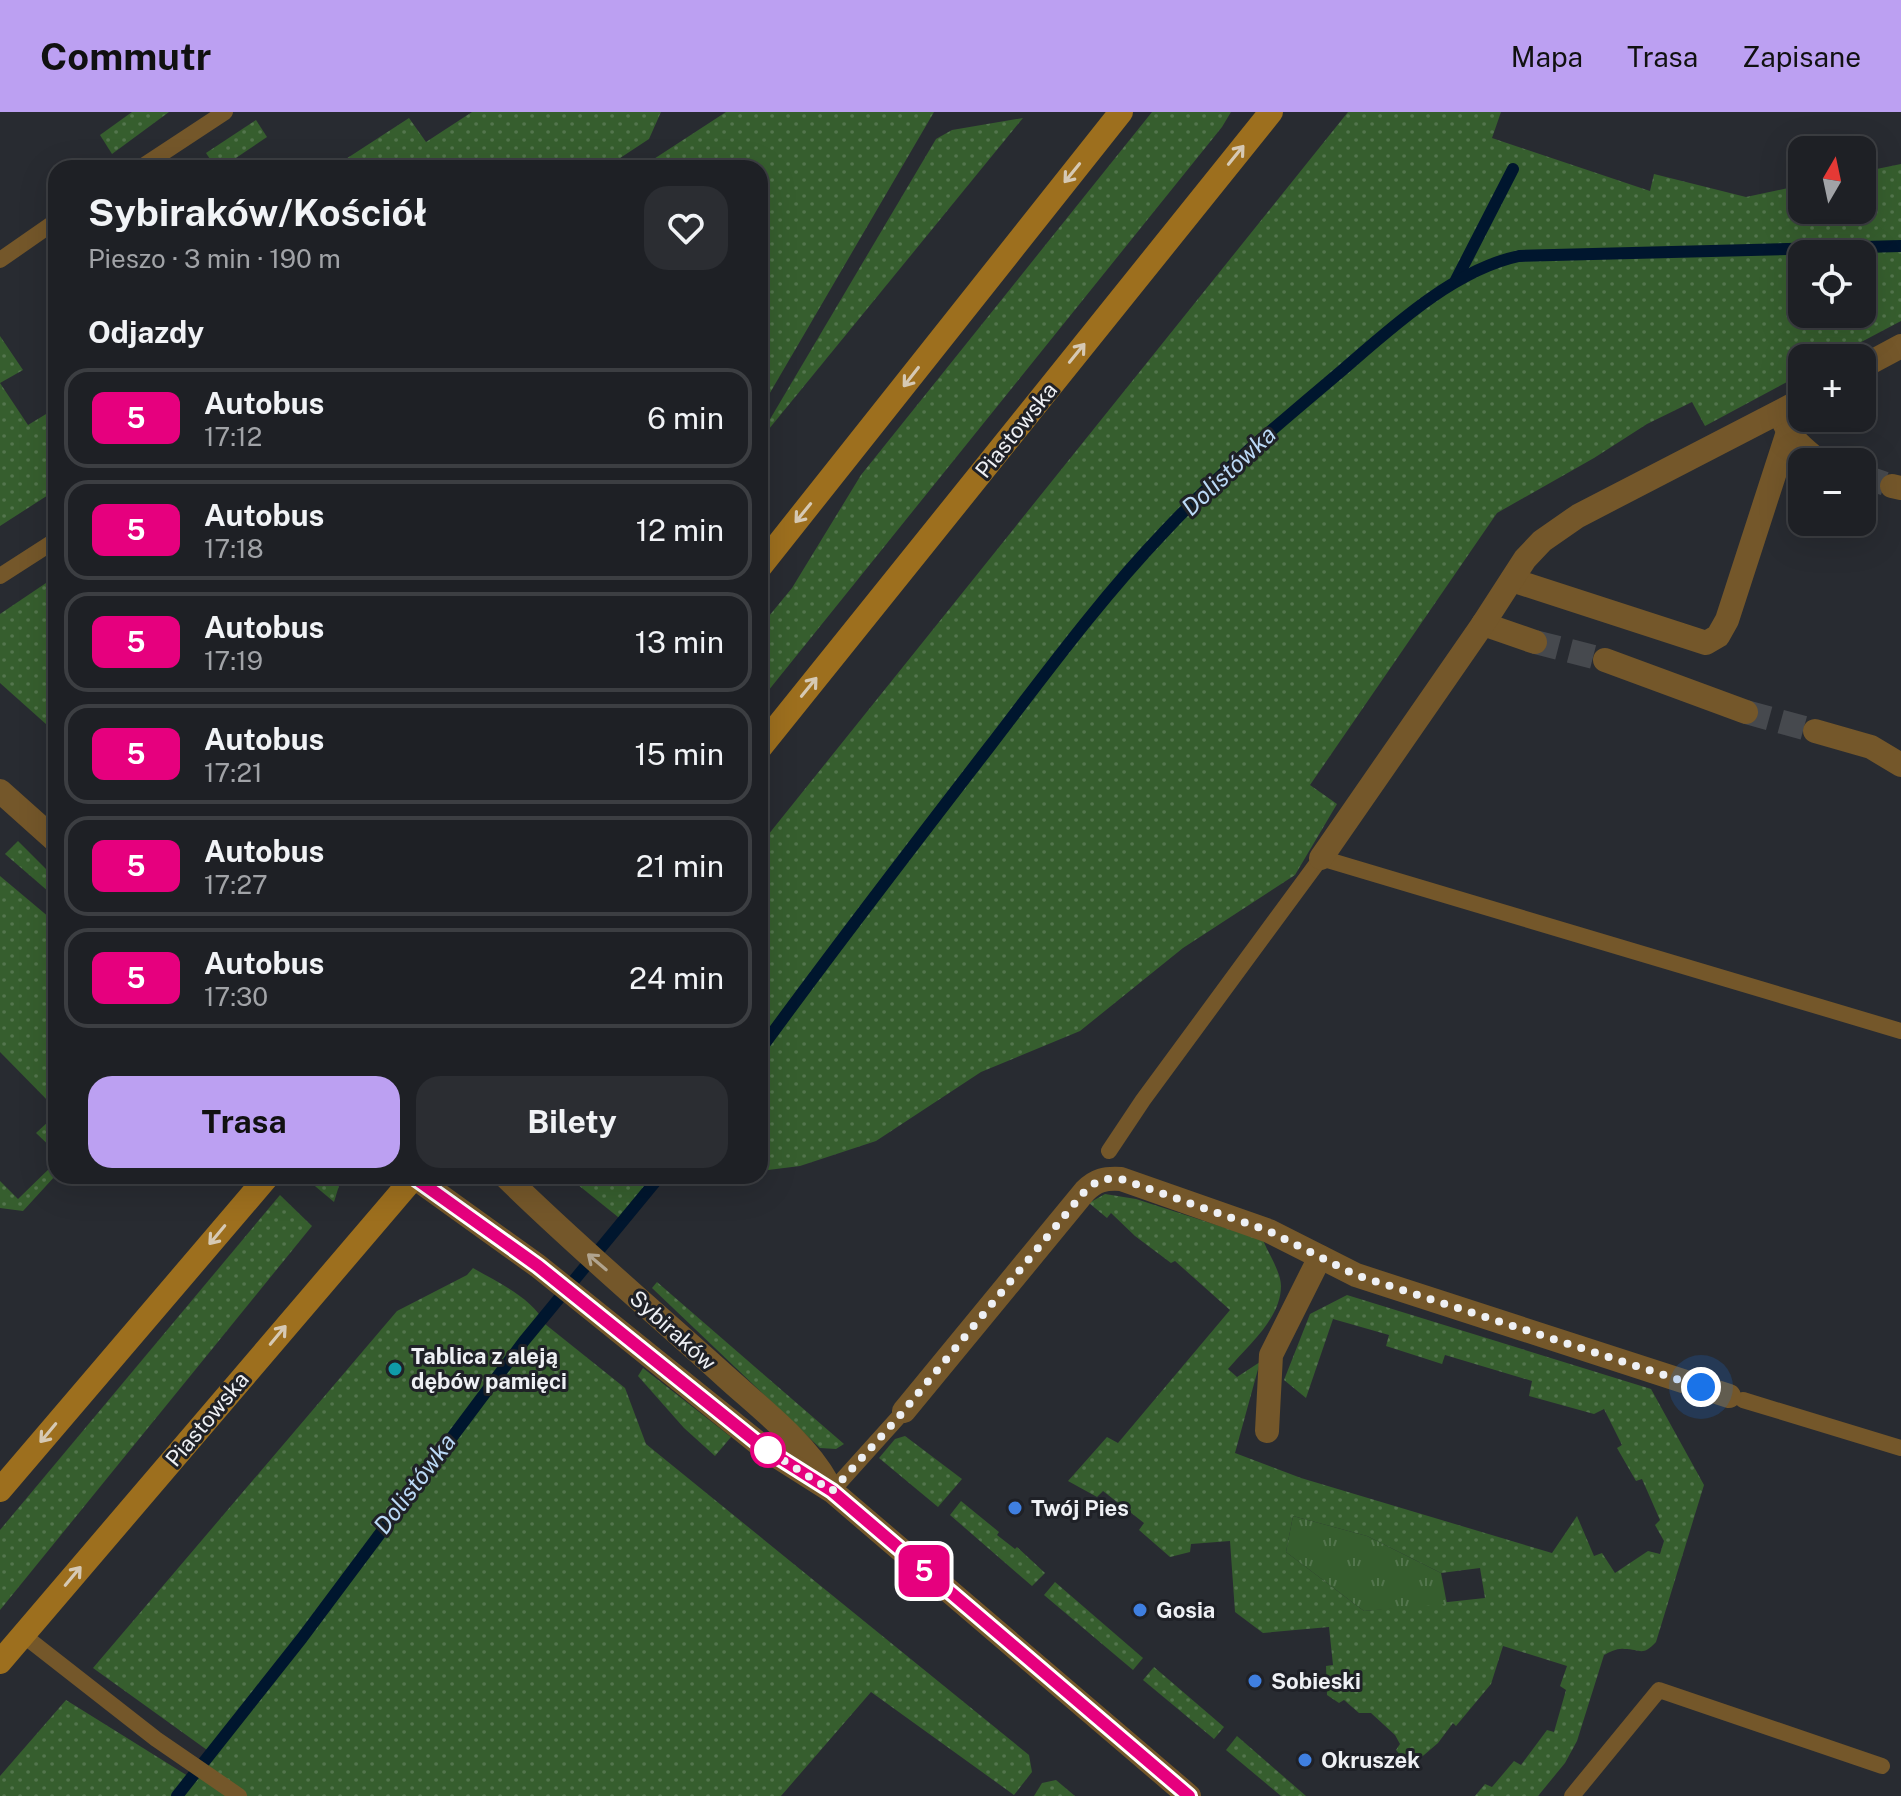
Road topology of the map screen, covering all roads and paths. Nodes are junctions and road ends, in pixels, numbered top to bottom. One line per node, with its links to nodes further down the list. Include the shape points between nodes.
1 (225, 112): 4 (lane)
2 (1121, 112): 13 (main road, one-way to 13)
3 (1271, 112): 21 (main road, Piastowska, one-way to 3)
4 (152, 160)
5 (48, 227): 6 (lane)
6 (0, 260)
7 (1901, 346): 8 (street)
8 (1876, 359)
9 (1788, 417): 10 (street)
10 (1784, 422): 11 (street); 15 (street, via 1578,516 1542,541); 15 (street, via 1727,620 1718,636 1706,643)
11 (1807, 448)
12 (48, 545): 14 (lane)
13 (768, 557)
14 (0, 576)
15 (1512, 580): 16 (street)
16 (1483, 624): 17 (street); 25 (street)
17 (1535, 642)
18 (1605, 660): 19 (street)
19 (1746, 712)
20 (1815, 731): 22 (street, via 1871,747)
21 (768, 738)
22 (1901, 765)
23 (0, 791): 24 (street)
24 (48, 834)
25 (1321, 858): 26 (lane); 27 (lane)
26 (1901, 1031)
27 (1109, 1151)
28 (261, 1184): 37 (main road, one-way to 37)
29 (407, 1184): 39 (main road, Piastowska, one-way to 29)
30 (425, 1184): 38 (street, Sybiraków, via 538,1266 764,1448)
31 (513, 1184): 38 (street, Sybiraków, one-way to 31, via 819,1466 776,1423)
32 (1320, 1257): 33 (street, via 1356,1275); 34 (street, via 1269,1231 1105,1178 1085,1191); 35 (street, via 1271,1355)
33 (1736, 1398): 36 (lane)
34 (904, 1411): 38 (lane)
35 (1267, 1431)
36 (1901, 1448)
37 (0, 1490)
38 (832, 1491): 43 (street, Sybiraków)
39 (23, 1635): 40 (main road, Piastowska); 42 (lane)
40 (0, 1662)
41 (1882, 1766): 44 (lane, via 1659,1690)
42 (235, 1794)
43 (1189, 1796)
44 (1572, 1796)

